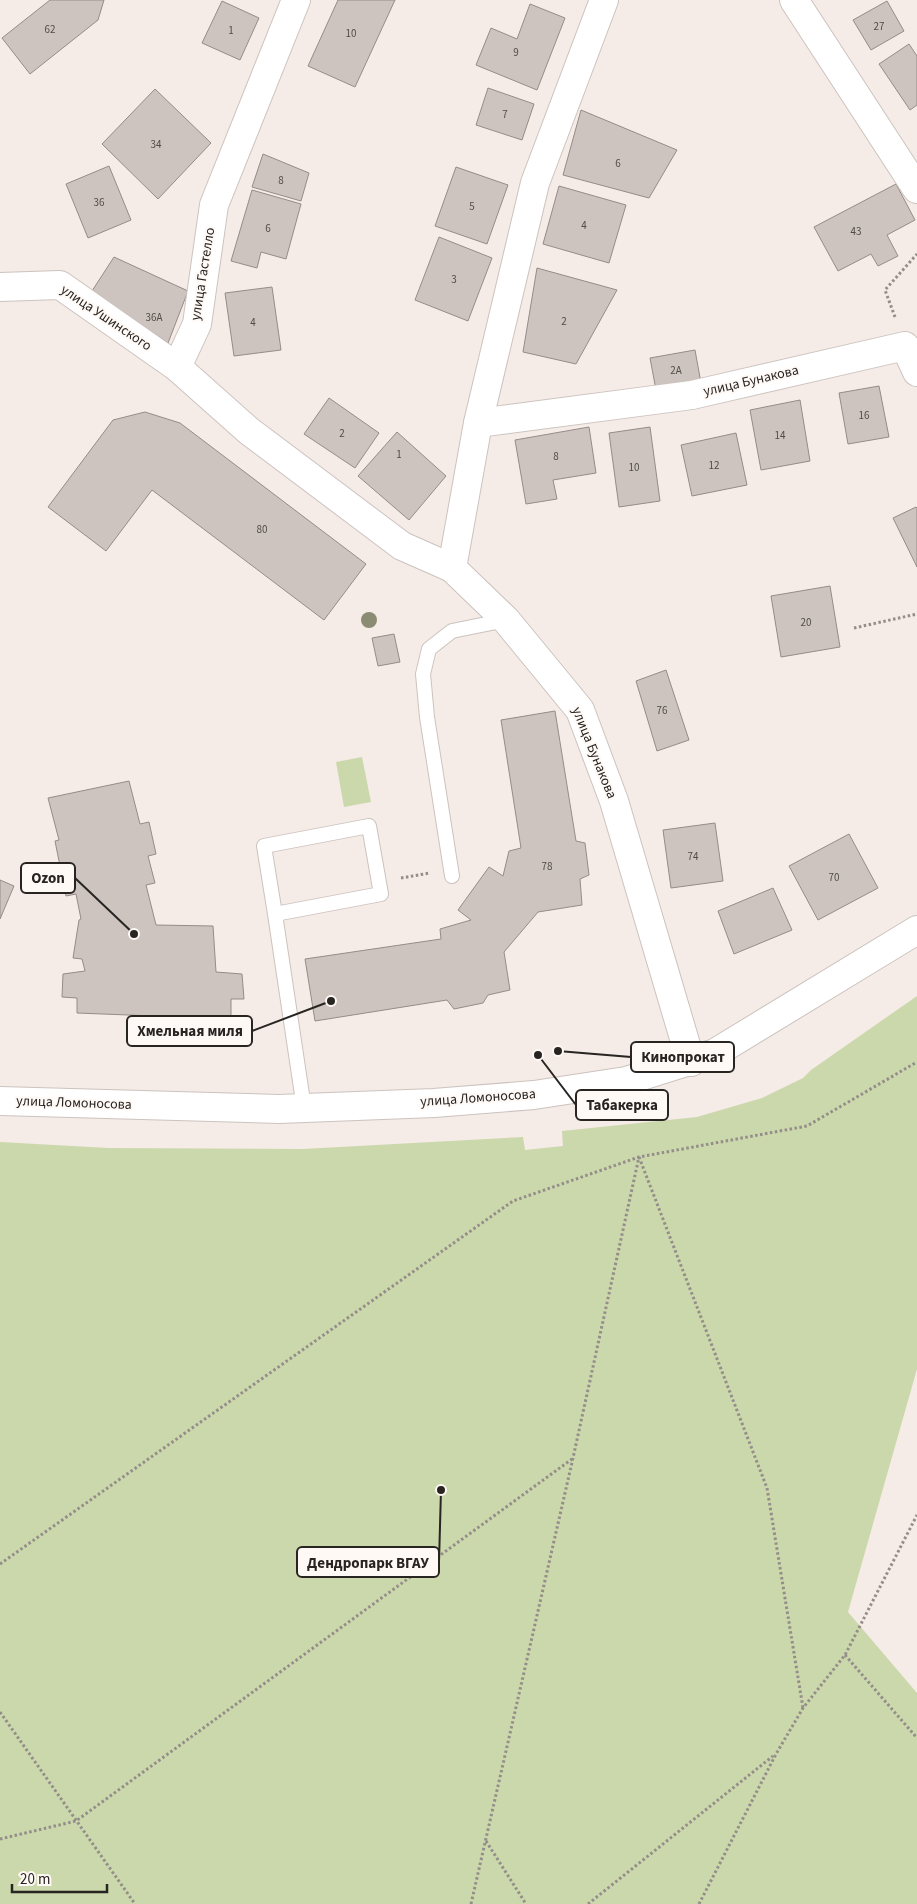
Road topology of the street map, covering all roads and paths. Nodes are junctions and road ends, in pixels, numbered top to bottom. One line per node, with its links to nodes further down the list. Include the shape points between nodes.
1 (296, 0): 8 (street, улица Гастелло, via 214,205 197,324)
2 (604, 0): 10 (street, via 535,183)
3 (794, 0): 4 (street)
4 (917, 189)
5 (917, 254): 7 (path, via 885,290)
6 (0, 287): 8 (street, улица Ушинского, via 60,285)
7 (905, 346): 9 (street); 10 (street, улица Бунакова, via 692,395)
8 (177, 367): 11 (street, via 249,431 402,546)
9 (917, 372)
10 (478, 423): 11 (street)
11 (452, 568): 13 (street, улица Бунакова)
12 (917, 614): 14 (path)
13 (506, 620): 15 (lane, via 452,630 429,649 423,674); 19 (street, улица Бунакова, via 580,710 614,801)
14 (854, 628)
15 (452, 873): 16 (path)
16 (378, 882): 17 (lane, via 381,894); 17 (lane, via 369,826 264,846)
17 (275, 914): 22 (lane)
18 (917, 930): 19 (street, улица Ломоносова, via 714,1054)
19 (691, 1062): 22 (street, улица Ломоносова, via 626,1081 534,1095)
20 (917, 1062): 23 (path, via 807,1126)
21 (0, 1101): 22 (street, улица Ломоносова)
22 (304, 1108)
23 (639, 1156): 24 (path); 26 (path, via 514,1201); 28 (path, via 767,1488)
24 (573, 1458): 32 (path); 34 (path)
25 (917, 1515): 27 (path)
26 (0, 1564)
27 (845, 1655): 28 (path); 30 (path)
28 (803, 1708): 31 (path)
29 (0, 1712): 32 (path)
30 (917, 1738)
31 (776, 1754): 38 (path); 39 (path)
32 (76, 1820): 33 (path); 35 (path)
33 (0, 1839)
34 (486, 1840): 36 (path); 37 (path)
35 (135, 1904)
36 (471, 1904)
37 (526, 1904)
38 (588, 1904)
39 (699, 1904)

